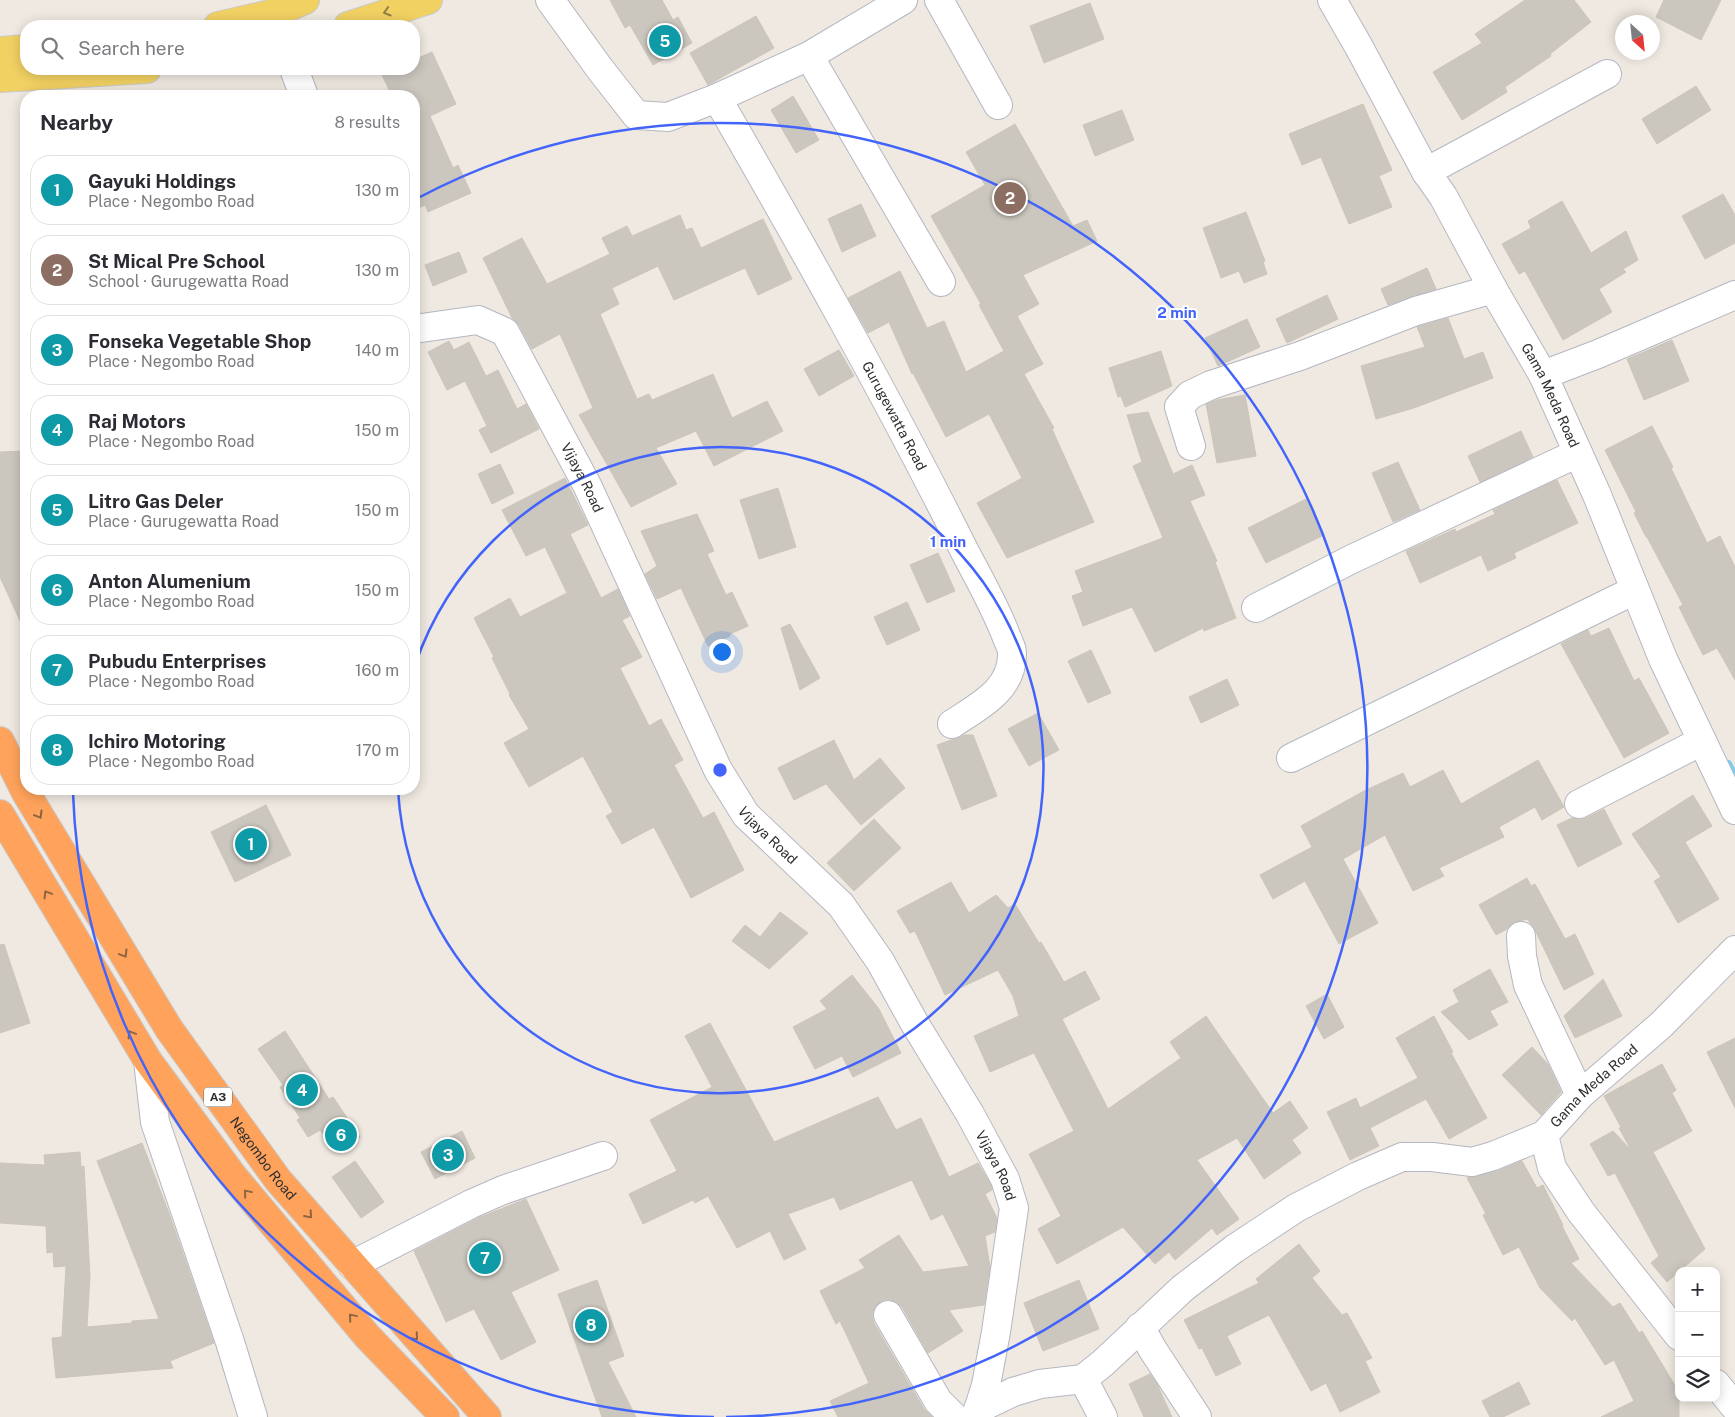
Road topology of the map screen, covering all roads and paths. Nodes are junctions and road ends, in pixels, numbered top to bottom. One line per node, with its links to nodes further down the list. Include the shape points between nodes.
1 (305, 0): 7 (main road)
2 (428, 0): 8 (main road, one-way to 8)
3 (550, 0): 17 (street, via 636,115 668,117)
4 (903, 0): 11 (street)
5 (939, 0): 18 (street)
6 (1332, 0): 19 (street, Gama Meda Road)
7 (277, 19)
8 (366, 20)
9 (20, 49): 10 (main road)
10 (0, 51)
11 (809, 56): 17 (street); 20 (street)
12 (1607, 74): 19 (street)
13 (49, 75): 15 (main road)
14 (296, 75): 16 (street)
15 (0, 78)
16 (302, 90)
17 (717, 98): 29 (street, Gurugewatta Road, via 856,344 1003,627 1012,652 1008,676 991,699)
18 (998, 105)
19 (1426, 172): 21 (street, Gama Meda Road, via 1443,196)
20 (941, 282)
21 (1493, 288): 24 (street, Gama Meda Road); 25 (street, via 1416,311 1190,395 1179,407)
22 (1735, 295): 24 (street)
23 (420, 328): 51 (street, Vijaya Road, via 478,320 505,332 587,485 718,770 746,815 841,905 880,961 1005,1179 1014,1208 996,1332 986,1385)
24 (1543, 375): 26 (street, Gama Meda Road)
25 (1191, 446)
26 (1578, 453): 27 (street, Gama Meda Road); 28 (street, via 1352,559)
27 (1635, 590): 31 (street, Gama Meda Road); 32 (street)
28 (1256, 608)
29 (952, 724)
30 (0, 741): 33 (highway, Negombo Road / A3, one-way to 33)
31 (1702, 741): 35 (street); 36 (street, Gama Meda Road)
32 (1292, 758)
33 (20, 781)
34 (27, 795): 44 (highway, Negombo Road / A3, one-way to 44, via 169,1029 278,1180)
35 (1579, 804)
36 (1735, 810)
37 (0, 814): 40 (highway, A3, one-way to 37)
38 (1521, 936): 41 (street, via 1528,985)
39 (1735, 950): 41 (street, Gama Meda Road, via 1661,1025)
40 (148, 1061): 52 (street, via 155,1122); 53 (highway, A3, one-way to 40, via 367,1336 233,1176)
41 (1580, 1094): 42 (street, Gama Meda Road)
42 (1544, 1135): 46 (street, via 1472,1162 1402,1157 1358,1176 1296,1208 1234,1249 1183,1288); 47 (street, Gama Meda Road, via 1552,1168 1581,1212)
43 (603, 1156): 44 (street, via 503,1190)
44 (352, 1265): 54 (highway, Negombo Road / A3, one-way to 54)
45 (888, 1315): 51 (street, via 938,1401)
46 (1140, 1327): 48 (street); 56 (street)
47 (1675, 1331)
48 (1082, 1379): 51 (street, via 1040,1384 1013,1392); 55 (street)
49 (1720, 1389): 50 (street)
50 (1735, 1406)
51 (969, 1414)
52 (253, 1417)
53 (445, 1417)
54 (487, 1417)
55 (1103, 1417)
56 (1197, 1417)

